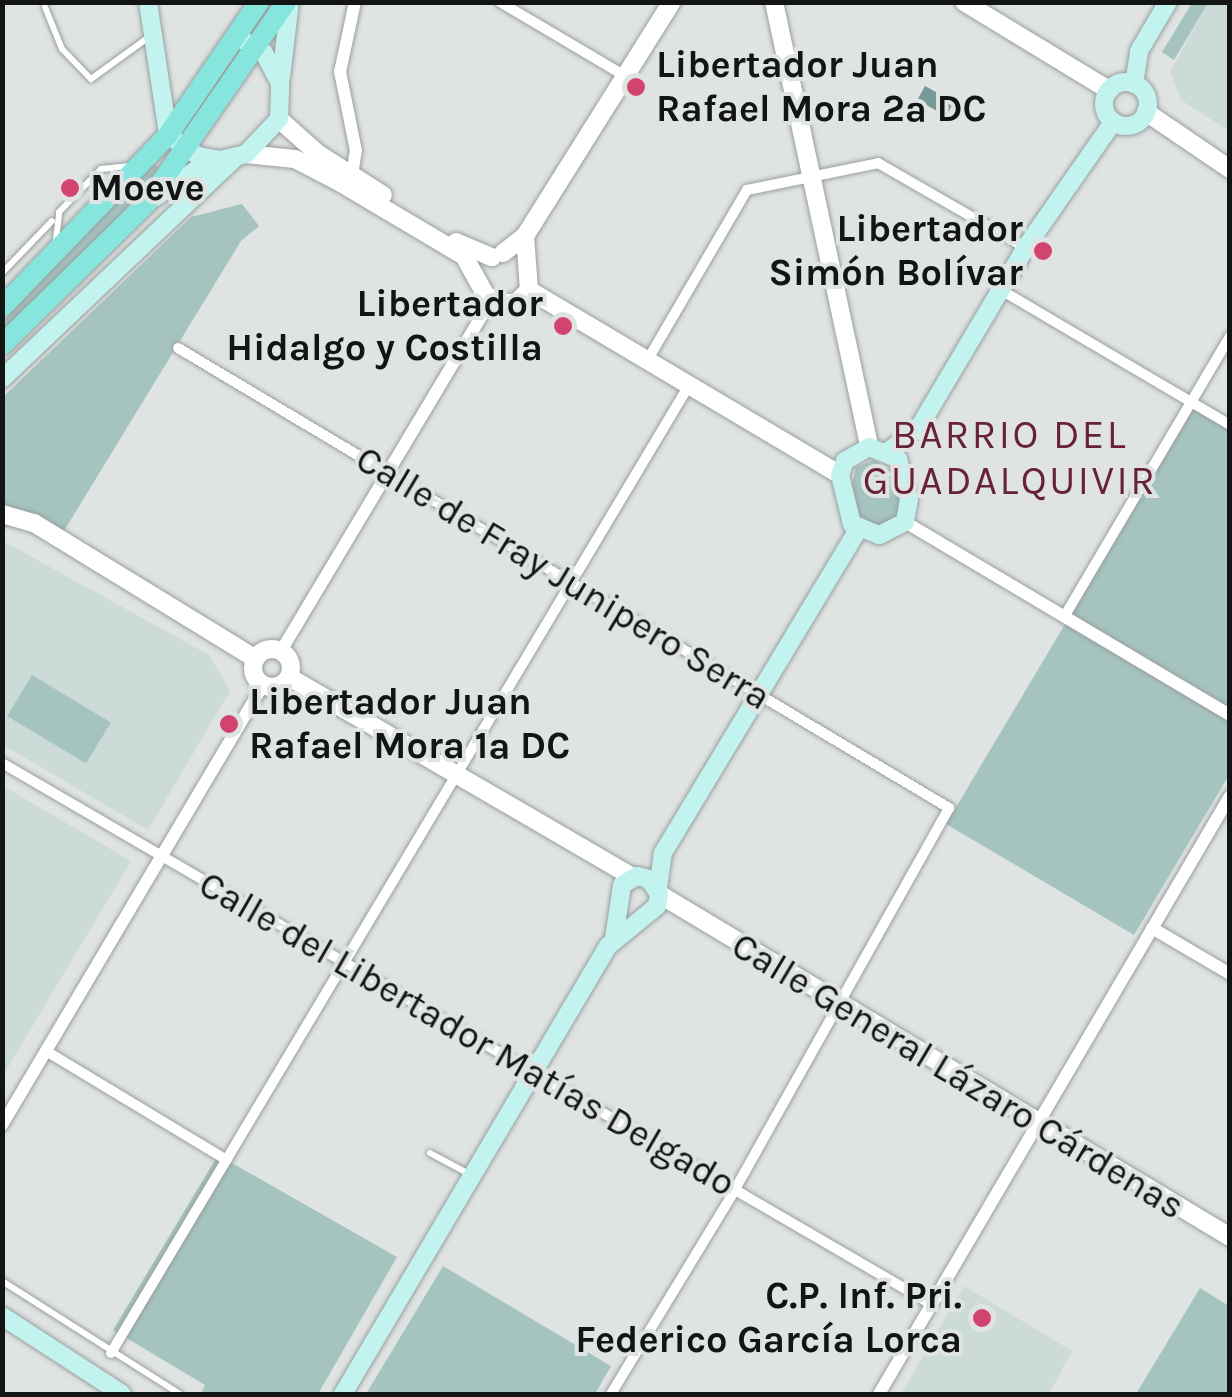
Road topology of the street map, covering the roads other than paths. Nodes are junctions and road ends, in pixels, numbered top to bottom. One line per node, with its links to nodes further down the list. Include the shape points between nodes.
1 (148, 2): 11 (main road)
2 (259, 2): 12 (main road)
3 (288, 2): 13 (main road); 15 (main road)
4 (356, 2): 27 (street, via 340,72 356,151)
5 (500, 2): 14 (street)
6 (672, 2): 14 (street)
7 (774, 2): 28 (street)
8 (964, 2): 17 (street)
9 (1168, 2): 16 (main road, via 1139,51)
10 (45, 7): 11 (lane, via 62,49 91,79)
11 (151, 36): 21 (main road)
12 (235, 44): 13 (main road); 21 (main road)
13 (257, 47): 15 (main road); 22 (main road)
14 (625, 76): 31 (street)
15 (280, 82): 19 (main road)
16 (1134, 84): 17 (main road); 18 (main road, via 1144,93)
17 (1108, 90): 20 (main road, via 1105,110)
18 (1146, 112): 20 (main road, via 1132,125); 26 (street)
19 (279, 119): 23 (main road); 27 (street)
20 (1113, 122): 32 (main road)
21 (168, 135): 22 (main road); 25 (main road)
22 (186, 150): 24 (main road); 29 (main road)
23 (240, 157): 24 (main road); 38 (street, via 295,159 464,256); 48 (main road)
24 (211, 160): 29 (main road)
25 (141, 166): 30 (lane, via 100,170); 34 (main road)
26 (1230, 169)
27 (352, 175): 33 (street, via 458,243)
28 (812, 177): 32 (street, via 878,163); 47 (street, via 748,190); 52 (street)
29 (147, 203): 45 (main road)
30 (54, 220): 34 (lane); 36 (lane)
31 (525, 236): 33 (street); 35 (street)
32 (1026, 248): 41 (main road)
33 (498, 255): 35 (street); 38 (street)
34 (54, 256): 37 (main road)
35 (526, 262): 40 (street)
36 (2, 273)
37 (31, 280): 39 (street); 43 (main road)
38 (480, 280): 42 (street)
39 (2, 288)
40 (529, 290): 42 (street, via 508,304); 47 (street)
41 (1001, 290): 50 (street); 53 (main road, via 918,429)
42 (491, 300): 54 (street)
43 (2, 307)
44 (1230, 336): 50 (street)
45 (2, 345)
46 (178, 348): 54 (street, Calle de Fray Junipero Serra)
47 (646, 362): 49 (street)
48 (2, 378)
49 (688, 388): 55 (street); 59 (street)
50 (1190, 402): 51 (street); 60 (street)
51 (1230, 424)
52 (869, 447): 53 (main road); 55 (main road, via 844,460)
53 (890, 450): 57 (main road, via 908,491)
54 (389, 474): 59 (street, Calle de Fray Junipero Serra); 61 (street)
55 (840, 474): 58 (main road, via 848,516)
56 (2, 514): 62 (street, via 34,522)
57 (906, 522): 58 (main road, via 879,535); 60 (street)
58 (858, 530): 65 (main road)
59 (573, 587): 65 (street, Calle de Fray Junipero Serra); 68 (street)
60 (1064, 617): 66 (street)
61 (282, 651): 62 (street, via 270,649); 63 (street, via 291,665)
62 (256, 659): 64 (street)
63 (289, 677): 64 (street, via 275,687); 68 (street)
64 (263, 684): 70 (street)
65 (757, 696): 71 (main road); 78 (street, Calle de Fray Junipero Serra, via 948,808)
66 (1230, 715)
67 (2, 764): 70 (street, Calle del Libertador Matías Delgado)
68 (457, 779): 72 (street, via 601,864); 76 (street)
69 (1230, 796): 74 (street)
70 (162, 856): 76 (street, Calle del Libertador Matías Delgado); 79 (street)
71 (661, 859): 72 (main road); 73 (main road)
72 (627, 887): 73 (main road); 73 (main road); 75 (main road)
73 (653, 902): 75 (main road); 78 (street, Calle General Lázaro Cárdenas)
74 (1152, 928): 77 (street); 81 (street)
75 (614, 938): 80 (main road)
76 (346, 963): 80 (street, Calle del Libertador Matías Delgado); 84 (street)
77 (1230, 974)
78 (839, 1007): 81 (street, Calle General Lázaro Cárdenas); 86 (street)
79 (46, 1051): 82 (street); 84 (street)
80 (534, 1072): 85 (main road); 86 (street, Calle del Libertador Matías Delgado)
81 (1036, 1122): 87 (street, Calle General Lázaro Cárdenas); 89 (street)
82 (2, 1124)
83 (430, 1153): 85 (lane)
84 (227, 1160): 91 (street)
85 (472, 1176): 94 (main road)
86 (735, 1190): 89 (street, Calle del Libertador Matías Delgado); 95 (street)
87 (1230, 1237)
88 (2, 1281): 91 (lane)
89 (932, 1304): 96 (street)
90 (2, 1316): 92 (main road)
91 (111, 1353): 93 (lane)
92 (122, 1394)
93 (180, 1394)
94 (343, 1394)
95 (611, 1394)
96 (878, 1394)

